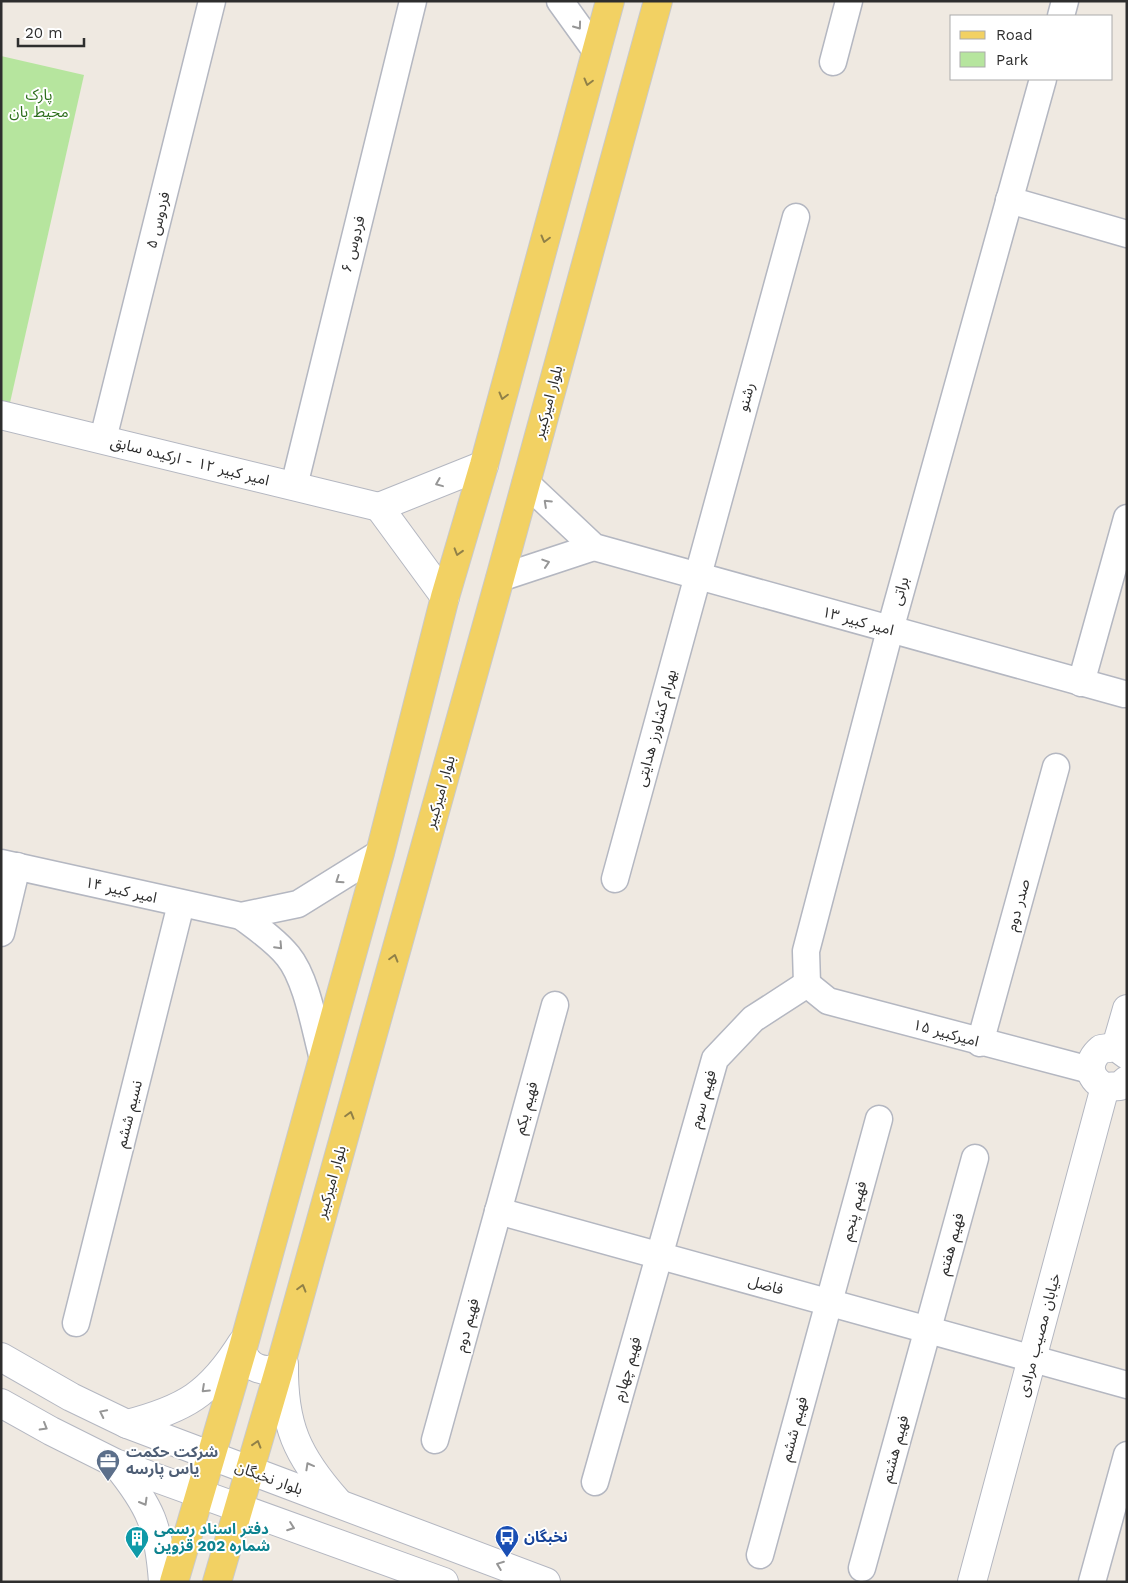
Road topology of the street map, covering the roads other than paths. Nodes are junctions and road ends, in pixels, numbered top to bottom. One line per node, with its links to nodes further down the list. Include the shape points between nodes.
1 (212, 1): 16 (street, فردوس ۵)
2 (413, 1): 19 (street, فردوس ۶)
3 (560, 1): 9 (street, one-way to 9)
4 (610, 1): 9 (main road)
5 (658, 1): 18 (main road, بلوار امیرکبیر)
6 (849, 1): 10 (street)
7 (1065, 1): 8 (street)
8 (1061, 15)
9 (596, 51): 17 (main road, one-way to 17)
10 (832, 62)
11 (1043, 80): 12 (street, براتی)
12 (1009, 200): 14 (street); 26 (street, براتی)
13 (796, 217): 23 (street, رشنو)
14 (1127, 234)
15 (1, 415): 16 (main road, امیر کبیر ۱۲ - ارکیده سابق)
16 (103, 439): 19 (main road, امیر کبیر ۱۲ - ارکیده سابق)
17 (484, 465): 20 (main road, one-way to 20); 25 (main road, one-way to 25)
18 (526, 483): 22 (street, one-way to 18); 24 (main road, بلوار امیرکبیر)
19 (294, 486): 20 (main road, امیر کبیر ۱۲ - ارکیده سابق)
20 (379, 507): 25 (main road)
21 (1127, 518): 27 (street)
22 (594, 547): 23 (street, امیر کبیر ۱۳); 24 (street, one-way to 22)
23 (697, 577): 26 (street, امیر کبیر ۱۳); 32 (street, بهرام کشاورز هدایتی)
24 (500, 578): 52 (main road, بلوار امیرکبیر, one-way to 24)
25 (445, 597): 30 (main road)
26 (890, 630): 27 (street, امیر کبیر ۱۳); 36 (street, براتی, via 806,951)
27 (1082, 682): 28 (street, امیر کبیر ۱۳)
28 (1124, 694)
29 (1056, 768): 39 (street, صدر دوم)
30 (380, 853): 34 (street, امیر کبیر ۱۴, one-way to 34, via 298,904); 40 (main road)
31 (9, 865): 33 (street, امیر کبیر ۱۴); 35 (street)
32 (614, 879)
33 (181, 904): 34 (street, امیر کبیر ۱۴); 47 (street, نسیم ششم)
34 (241, 916): 40 (street, امیر کبیر ۱۴, one-way to 40, via 273,940 290,958 306,995)
35 (1, 933)
36 (807, 984): 39 (street, امیرکبیر ۱۵, via 828,1001); 45 (street, فهیم سوم, via 753,1019 715,1059)
37 (554, 1005): 44 (street, فهیم یکم)
38 (1127, 1009): 41 (main road, خیابان مصیب مرادی)
39 (980, 1043): 41 (street, امیرکبیر ۱۵)
40 (323, 1059): 49 (main road)
41 (1117, 1072): 51 (main road, خیابان مصیب مرادی)
42 (879, 1119): 46 (street, فهیم پنجم)
43 (975, 1158): 48 (street, فهیم هفتم)
44 (498, 1211): 45 (street, فاضل); 56 (street, فهیم دوم)
45 (659, 1255): 46 (street, فاضل); 61 (street, فهیم چهارم)
46 (829, 1302): 48 (street, فاضل); 65 (street, فهیم ششم)
47 (76, 1323)
48 (928, 1330): 51 (street, فاضل); 66 (street, فهیم هشتم)
49 (244, 1345): 52 (main road, via 247,1362 257,1369 268,1371); 55 (main road, one-way to 55, via 225,1370 197,1396 164,1415); 58 (main road)
50 (1, 1357): 55 (main road, بلوار نخبگان, one-way to 50)
51 (1033, 1359): 53 (street, فاضل); 72 (main road, خیابان مصیب مرادی)
52 (282, 1360): 60 (main road, بلوار امیرکبیر, one-way to 52); 63 (main road, one-way to 52, via 312,1473 293,1435 283,1394)
53 (1127, 1385)
54 (1, 1403): 59 (main road, one-way to 59)
55 (127, 1424): 58 (main road, بلوار نخبگان)
56 (435, 1440)
57 (1127, 1455): 73 (street)
58 (210, 1456): 60 (main road, بلوار نخبگان); 62 (main road)
59 (115, 1463): 62 (main road); 67 (main road, one-way to 67, via 138,1490 150,1511 158,1537)
60 (249, 1471): 63 (main road, بلوار نخبگان); 64 (main road, بلوار امیرکبیر)
61 (595, 1482)
62 (199, 1494): 64 (main road); 68 (main road)
63 (339, 1504): 71 (main road, بلوار نخبگان, one-way to 63)
64 (238, 1508): 69 (main road, بلوار امیرکبیر); 70 (main road, one-way to 70)
65 (760, 1555)
66 (862, 1568)
67 (163, 1582)
68 (174, 1582)
69 (217, 1582)
70 (444, 1582)
71 (546, 1582)
72 (972, 1582)
73 (1092, 1582)

